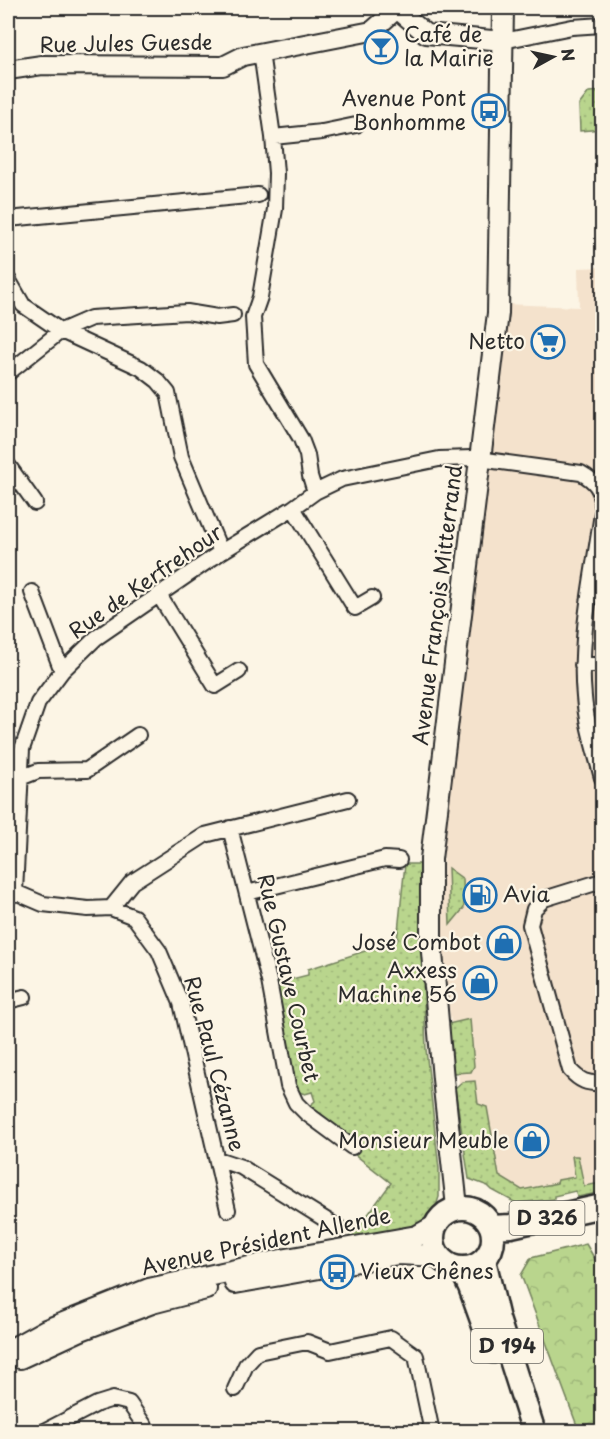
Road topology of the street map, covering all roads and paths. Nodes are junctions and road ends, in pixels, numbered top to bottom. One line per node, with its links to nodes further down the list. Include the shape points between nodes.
1 (397, 8): 4 (street, via 426,34); 5 (street, Rue Jules Guesde, via 372,31)
2 (503, 8): 4 (main road, Avenue François Mitterrand)
3 (603, 25): 4 (street)
4 (503, 41): 15 (main road, Avenue François Mitterrand, via 498,313)
5 (261, 52): 6 (street, Rue Jules Guesde, via 223,66 42,65); 8 (street)
6 (8, 70)
7 (356, 126): 8 (street)
8 (273, 137): 17 (street, via 275,209 253,317 256,364 301,439)
9 (258, 195): 10 (street)
10 (8, 219)
11 (8, 279): 13 (street, via 23,305)
12 (233, 315): 13 (street, via 217,317 187,312 91,318)
13 (61, 331): 14 (street); 22 (street, via 141,368 168,393 181,457)
14 (8, 373)
15 (481, 459): 17 (street, Rue de Kerfrehour, via 439,459 389,468 342,479); 19 (street, Rue de Kerfrehour, via 581,473 599,488); 46 (main road, Avenue François Mitterrand, via 431,860 431,941)
16 (8, 465): 18 (street)
17 (315, 492): 20 (street, Rue de Kerfrehour)
18 (35, 503)
19 (603, 505)
20 (293, 508): 22 (street, Rue de Kerfrehour); 25 (street, via 356,608)
21 (603, 513): 26 (street)
22 (221, 552): 24 (street, Rue de Kerfrehour)
23 (32, 592): 28 (street)
24 (159, 595): 28 (street, Rue de Kerfrehour, via 96,638); 29 (street, via 215,686)
25 (372, 598)
26 (582, 665): 27 (street); 32 (street, via 587,716)
27 (603, 665)
28 (62, 671): 31 (street, Rue de Kerfrehour, via 38,703)
29 (239, 671)
30 (138, 735): 31 (street, via 87,770 38,771)
31 (14, 777): 38 (street, Rue de Kerfrehour)
32 (603, 777)
33 (348, 800): 34 (street)
34 (230, 828): 37 (street, Rue Gustave Courbet); 39 (street, via 205,835 132,882)
35 (399, 860): 37 (street, via 386,859)
36 (603, 881): 42 (street, via 544,899 534,909 530,925 570,1070 579,1080)
37 (247, 892): 43 (street, Rue Gustave Courbet, via 269,981 288,1086 306,1113)
38 (11, 895): 39 (street, Rue Paul Cézanne, via 43,904)
39 (111, 908): 44 (street, Rue Paul Cézanne, via 134,917 159,951 180,1003)
40 (24, 997): 41 (street)
41 (8, 1001)
42 (603, 1083)
43 (352, 1147)
44 (217, 1159): 47 (street, Rue Paul Cézanne); 50 (street, via 241,1167)
45 (603, 1206): 49 (main road, D 326)
46 (457, 1207): 48 (main road, via 446,1212); 49 (main road, via 471,1208 484,1215)
47 (228, 1210)
48 (435, 1226): 51 (main road, via 433,1243); 54 (main road, Avenue Président Allende, via 417,1236 270,1262 149,1289 46,1330)
49 (491, 1227): 52 (main road, via 491,1249)
50 (339, 1228)
51 (438, 1256): 53 (main road, via 447,1265); 55 (main road, Avenue Président Allende, via 398,1254 220,1285 81,1330)
52 (484, 1260): 53 (main road); 61 (main road, D 194, via 498,1319)
53 (460, 1268): 60 (main road, D 194)
54 (8, 1351)
55 (8, 1365)
56 (235, 1389): 59 (street, via 246,1365 258,1352 307,1342 330,1351 391,1338 416,1356)
57 (43, 1431): 58 (street, via 112,1399 129,1403)
58 (149, 1431)
59 (432, 1431)
60 (522, 1431)
61 (534, 1431)

